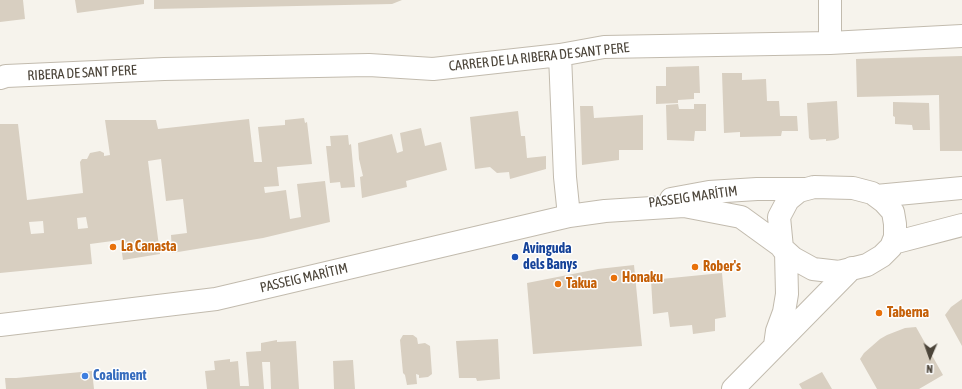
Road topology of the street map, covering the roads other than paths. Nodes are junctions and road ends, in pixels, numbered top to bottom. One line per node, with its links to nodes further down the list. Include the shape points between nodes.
1 (830, 0): 3 (street)
2 (962, 36): 3 (street, CARRER DE LA RIBERA DE SANT PERE)
3 (830, 43): 4 (street, CARRER DE LA RIBERA DE SANT PERE, via 604,47)
4 (560, 55): 5 (street, CARRER DE LA RIBERA DE SANT PERE, via 434,69 369,65); 11 (street)
5 (164, 69): 6 (street, RIBERA DE SANT PERE)
6 (0, 78)
7 (962, 188): 9 (street)
8 (806, 189): 9 (street, via 853,188); 10 (street, PASSEIG MARÍTIM, via 709,192); 14 (street, via 788,200 779,217)
9 (876, 196): 13 (street, via 893,212)
10 (605, 211): 11 (street, PASSEIG MARÍTIM); 14 (street, PASSEIG MARÍTIM, via 684,206 741,217)
11 (569, 216): 16 (street, PASSEIG MARÍTIM, via 216,299)
12 (962, 225): 13 (street)
13 (893, 242): 15 (street, via 882,256 867,265)
14 (784, 249): 15 (street, via 793,258 813,269 839,272); 17 (street, via 787,294)
15 (852, 268): 17 (street)
16 (0, 325)
17 (774, 346): 18 (street)
18 (733, 389)

